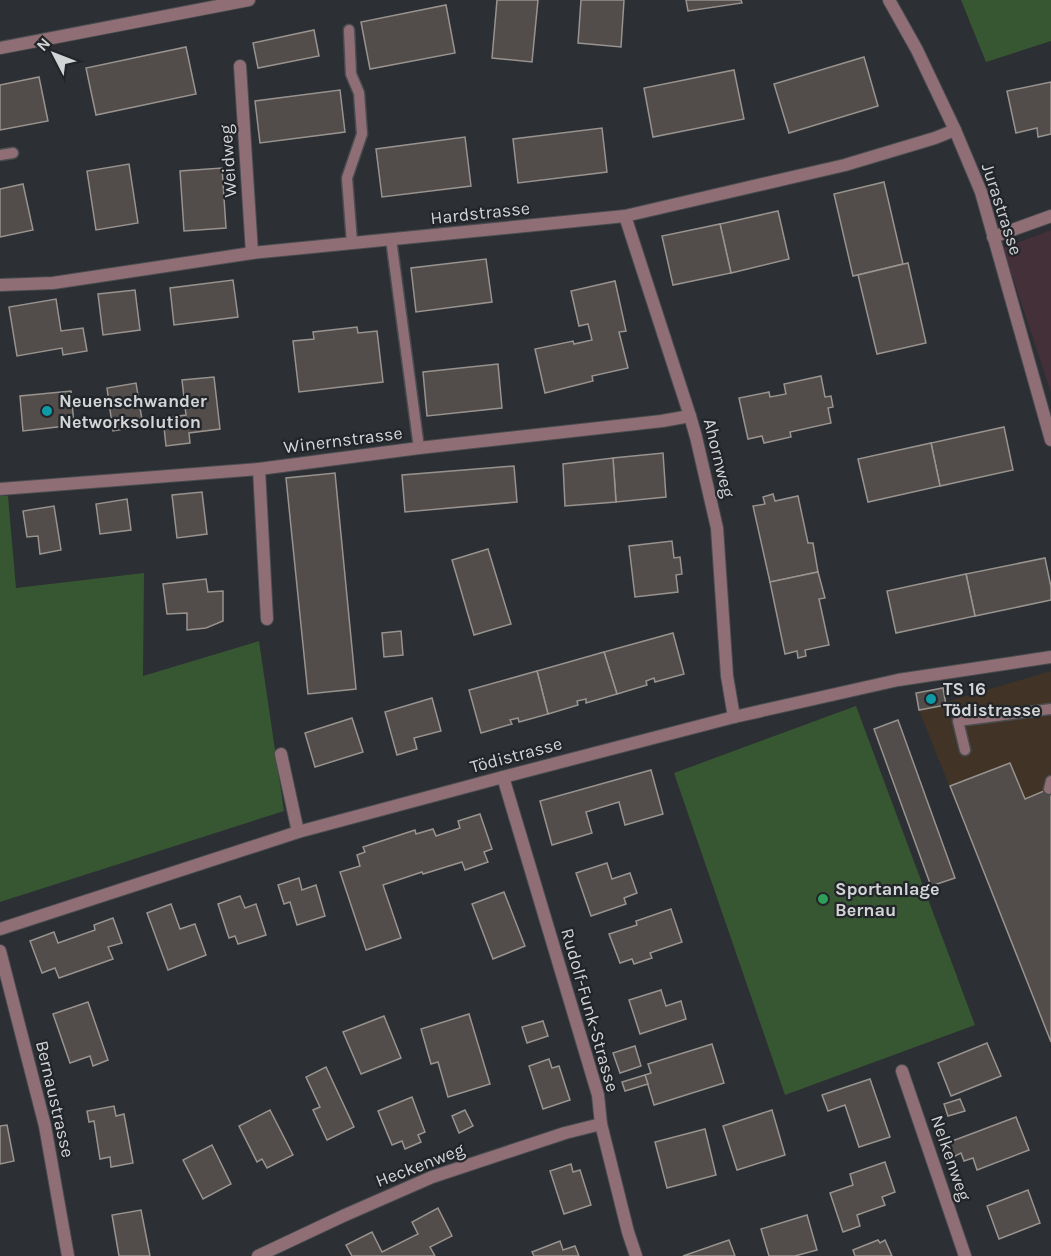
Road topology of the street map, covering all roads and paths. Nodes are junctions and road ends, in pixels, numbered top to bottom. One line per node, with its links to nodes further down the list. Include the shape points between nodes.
1 (249, 0): 4 (street)
2 (889, 0): 6 (street, Jurastrasse)
3 (349, 30): 13 (lane, via 351,74 359,93 362,134 347,178)
4 (0, 48)
5 (240, 66): 14 (street, Weidweg)
6 (955, 130): 9 (street, Hardstrasse, via 845,165); 11 (street, Jurastrasse, via 981,192)
7 (13, 153): 8 (lane)
8 (0, 155)
9 (625, 216): 12 (street, Hardstrasse); 16 (street, Ahornweg)
10 (1051, 216): 11 (street)
11 (993, 237): 17 (street, Jurastrasse)
12 (391, 239): 13 (street, Hardstrasse); 18 (lane)
13 (352, 243): 14 (street, Hardstrasse)
14 (252, 254): 15 (street, Hardstrasse, via 53,283)
15 (0, 285)
16 (690, 416): 18 (street, Winernstrasse); 24 (street, Ahornweg, via 717,528 727,676)
17 (1051, 440)
18 (419, 448): 19 (street, Winernstrasse)
19 (259, 469): 20 (street, Winernstrasse); 21 (street)
20 (0, 489)
21 (267, 619)
22 (1051, 657): 24 (street, Tödistrasse, via 898,680)
23 (1051, 709): 25 (lane, via 958,721)
24 (734, 717): 27 (street, Tödistrasse)
25 (965, 750)
26 (281, 754): 28 (street)
27 (503, 777): 28 (street, Tödistrasse); 32 (street, Rudolf-Funk-Strasse, via 598,1095)
28 (298, 832): 29 (street, Tödistrasse)
29 (0, 929)
30 (0, 951): 33 (street, Bernaustrasse, via 45,1126)
31 (902, 1071): 36 (street, Nelkenweg)
32 (601, 1124): 34 (street, Heckenweg, via 432,1177); 35 (street, Rudolf-Funk-Strasse)
33 (68, 1256)
34 (258, 1256)
35 (636, 1256)
36 (965, 1256)

